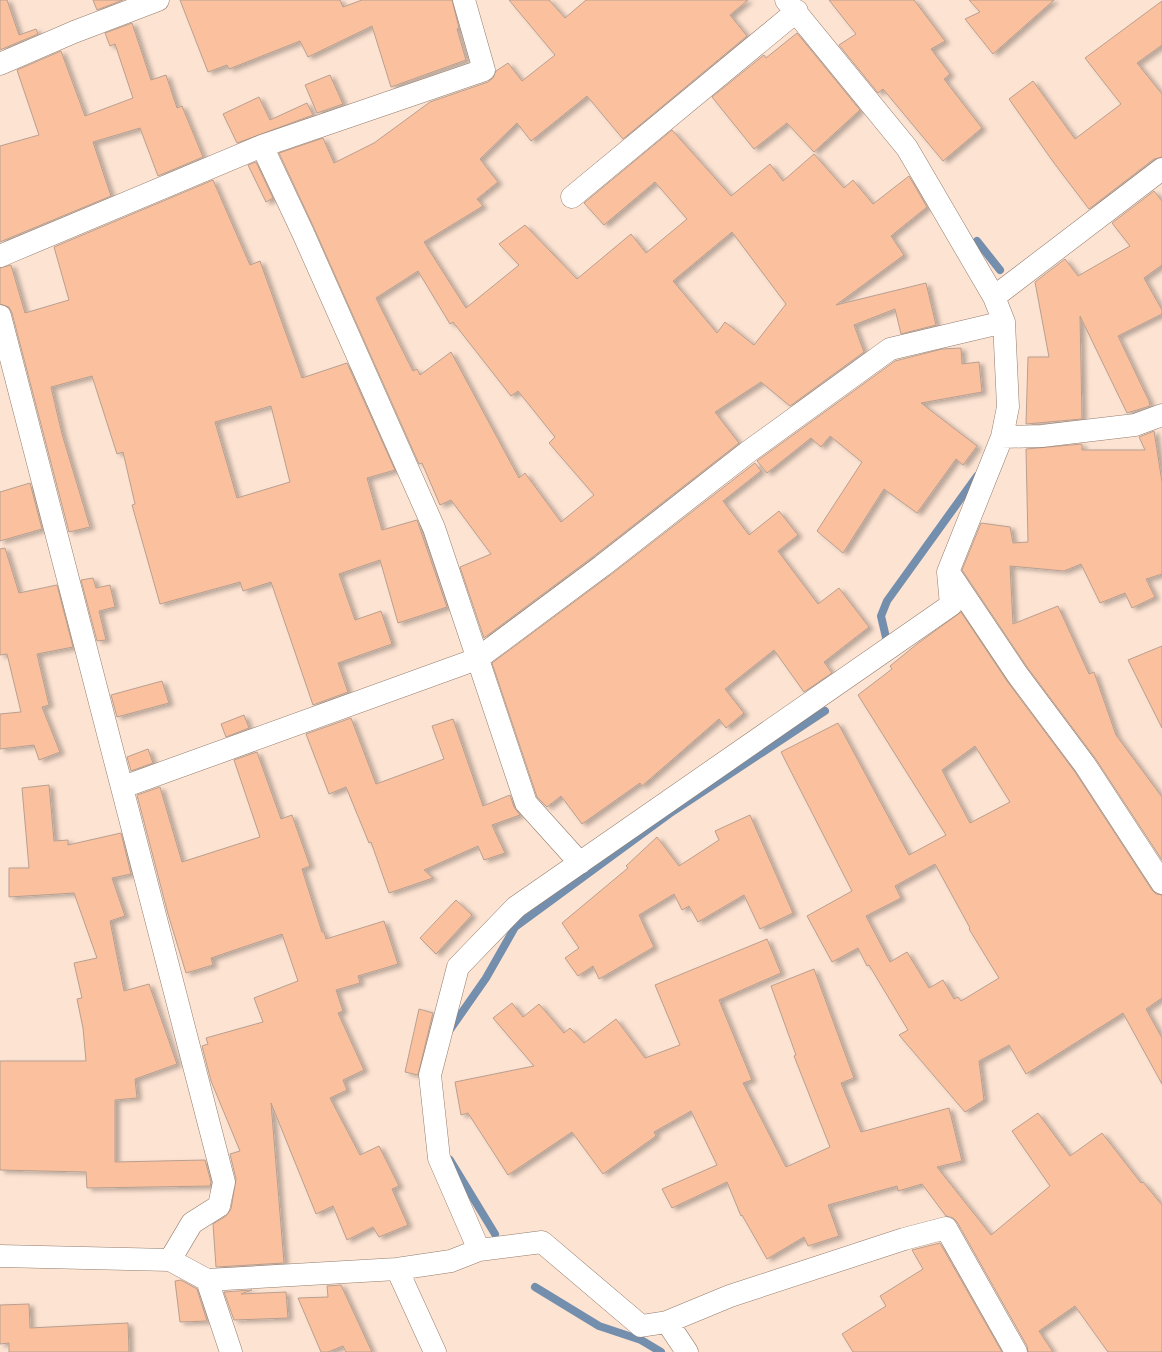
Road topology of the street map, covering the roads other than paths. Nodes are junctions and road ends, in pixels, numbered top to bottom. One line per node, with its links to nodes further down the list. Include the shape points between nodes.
1 (158, 0): 4 (street)
2 (464, 0): 5 (street, via 484,70)
3 (791, 6): 7 (street); 9 (street, via 907,148)
4 (0, 64)
5 (262, 146): 8 (street); 15 (street, via 434,528)
6 (1162, 170): 9 (street)
7 (572, 197)
8 (0, 256)
9 (994, 297): 11 (street)
10 (0, 316): 16 (street)
11 (1004, 322): 13 (street, via 1008,407); 15 (street, via 890,349 748,452)
12 (1161, 419): 13 (street, via 1135,425 1042,436)
13 (1002, 437): 14 (street)
14 (948, 572): 17 (street, via 951,605); 18 (street, via 1017,674 1085,765)
15 (477, 659): 16 (street); 17 (street, via 526,803)
16 (123, 787): 21 (street, via 224,1182 219,1206 192,1223)
17 (580, 863): 19 (street, via 516,907 458,968 430,1075 438,1158)
18 (1162, 883)
19 (479, 1250): 22 (street, via 451,1261); 24 (street, via 542,1242 641,1326)
20 (0, 1256): 21 (street)
21 (170, 1260): 23 (street)
22 (397, 1270): 23 (street); 26 (street)
23 (207, 1280): 25 (street)
24 (667, 1322): 27 (street); 28 (street, via 730,1296 904,1239 946,1228)
25 (231, 1352)
26 (435, 1352)
27 (686, 1352)
28 (1016, 1352)

